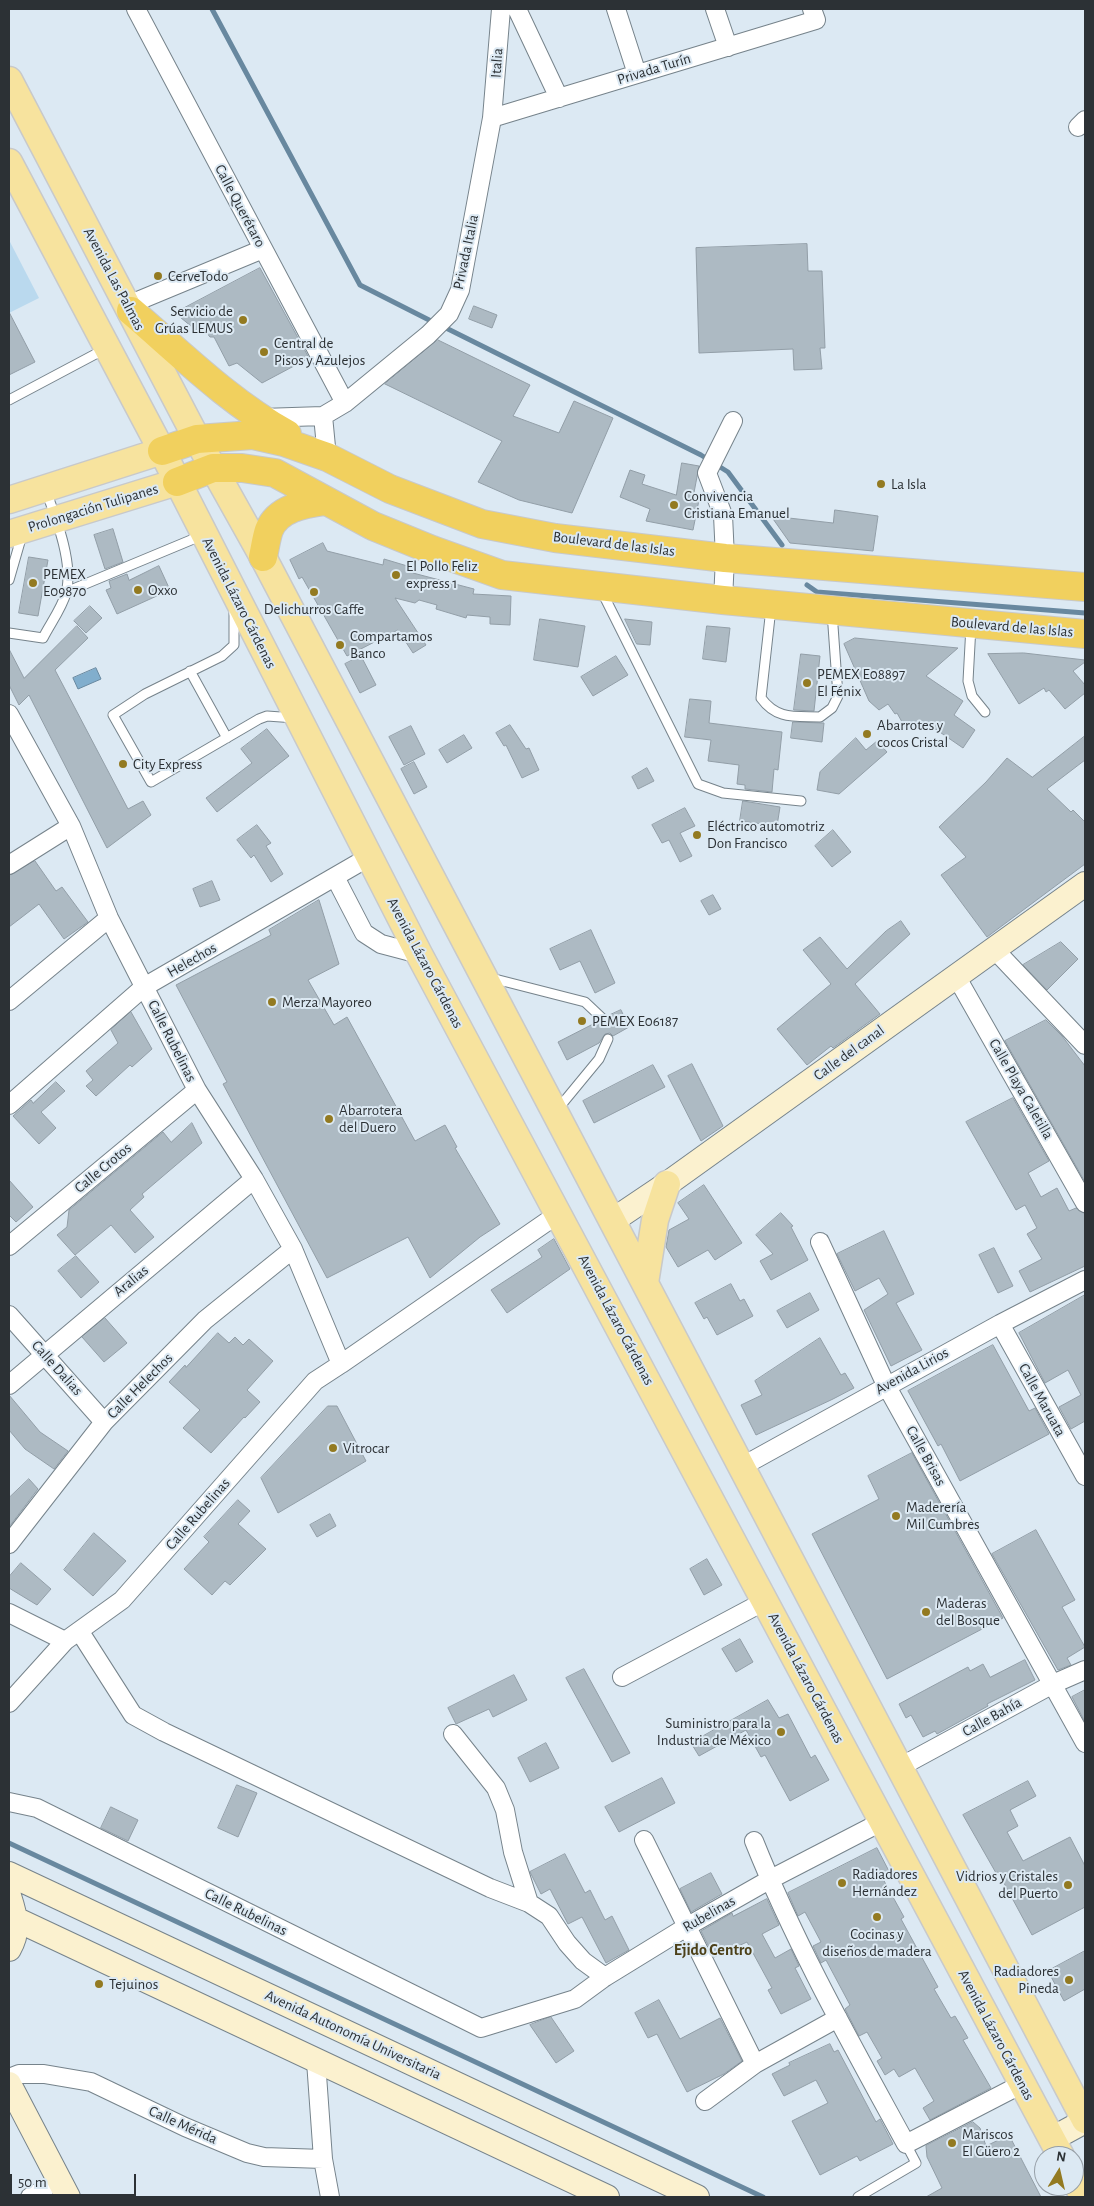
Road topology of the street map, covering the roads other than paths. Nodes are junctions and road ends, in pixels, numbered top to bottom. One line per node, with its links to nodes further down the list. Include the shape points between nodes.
1 (136, 9): 13 (street, Calle Querétaro)
2 (501, 9): 11 (street, Italia)
3 (517, 9): 10 (street)
4 (616, 9): 8 (street)
5 (715, 9): 7 (street)
6 (814, 14): 7 (street, Privada Turín)
7 (728, 47): 8 (street, Privada Turín)
8 (637, 74): 10 (street, Privada Turín)
9 (9, 80): 14 (main road, Avenida Las Palmas)
10 (559, 98): 11 (street, Privada Turín)
11 (492, 118): 17 (street, Privada Italia, via 460,290 449,314)
12 (9, 162): 15 (main road)
13 (263, 249): 14 (street); 17 (street, Calle Querétaro)
14 (130, 308): 19 (highway); 21 (main road, Avenida Las Palmas)
15 (107, 348): 16 (lane); 22 (main road)
16 (9, 400)
17 (345, 403): 18 (street, Privada Italia)
18 (323, 416): 19 (street, Privada Italia); 23 (street)
19 (259, 418): 23 (highway)
20 (733, 422): 35 (street, via 708,473 723,515)
21 (197, 439): 22 (highway, Boulevard de las Islas); 23 (highway, Boulevard de las Islas, via 253,435 284,442); 24 (main road, Avenida Las Palmas)
22 (162, 451): 25 (main road); 27 (main road)
23 (327, 458): 26 (highway, Boulevard de las Islas)
24 (213, 468): 25 (highway); 29 (highway, Boulevard de las Islas, via 275,473); 34 (main road, Avenida Las Palmas)
25 (177, 482): 30 (main road, Prolongación Tulipanes); 33 (main road, Avenida Lázaro Cárdenas)
26 (390, 488): 31 (highway); 35 (highway, Boulevard de las Islas, via 482,524 555,538)
27 (45, 489): 28 (main road); 30 (lane)
28 (10, 498)
29 (325, 501): 31 (highway, Boulevard de las Islas); 34 (highway, via 298,505 281,514 269,529)
30 (56, 519): 32 (main road, Prolongación Tulipanes); 39 (lane, via 67,565)
31 (373, 526): 37 (highway, Boulevard de las Islas, via 502,575)
32 (16, 531): 36 (lane)
33 (203, 534): 39 (lane); 40 (main road, Avenida Lázaro Cárdenas)
34 (263, 557): 62 (main road)
35 (725, 558): 38 (highway, Boulevard de las Islas); 41 (street)
36 (9, 580)
37 (599, 587): 41 (highway, Boulevard de las Islas); 53 (lane, via 698,784 723,793)
38 (1085, 587)
39 (66, 592): 45 (lane, via 43,638)
40 (234, 594): 47 (lane, via 234,645 222,656); 50 (main road, Avenida Lázaro Cárdenas)
41 (723, 600): 42 (highway, Boulevard de las Islas)
42 (771, 605): 43 (highway, Boulevard de las Islas); 43 (lane, via 761,698 769,709 781,715 820,717 832,708 838,696)
43 (832, 611): 44 (highway, Boulevard de las Islas)
44 (971, 624): 46 (highway, Boulevard de las Islas); 48 (lane, via 968,681 972,696)
45 (9, 633)
46 (1085, 634)
47 (190, 671): 51 (lane); 51 (lane, via 113,715 151,782)
48 (985, 712)
49 (9, 714): 52 (street, Calle Rubelinas)
50 (299, 718): 51 (lane, via 267,716); 55 (main road, Avenida Lázaro Cárdenas)
51 (227, 738)
52 (16, 743): 54 (street, Calle Rubelinas)
53 (801, 801)
54 (71, 826): 56 (street); 59 (street, Calle Rubelinas)
55 (369, 858): 57 (street, Helechos); 61 (main road, Avenida Lázaro Cárdenas)
56 (9, 865)
57 (335, 877): 61 (street, via 364,933 381,944); 64 (street, Helechos)
58 (1085, 884): 60 (main road, Calle del canal)
59 (109, 918): 64 (street, Calle Rubelinas); 65 (street)
60 (994, 948): 63 (main road, Calle del canal); 68 (street)
61 (419, 954): 75 (main road, Avenida Lázaro Cárdenas)
62 (483, 976): 66 (lane, via 585,1002); 71 (main road)
63 (956, 976): 73 (main road, Calle del canal); 74 (street, Calle Playa Caletilla)
64 (144, 987): 69 (street, Calle Rubelinas); 70 (street, Helechos)
65 (9, 1002)
66 (603, 1018)
67 (608, 1038): 71 (lane, via 599,1059)
68 (1085, 1045)
69 (197, 1090): 72 (street, Calle Rubelinas); 78 (street, Calle Crotos)
70 (9, 1105)
71 (555, 1112): 76 (main road)
72 (254, 1180): 79 (street, Calle Rubelinas); 84 (street, Aralias)
73 (667, 1184): 76 (main road, Calle del canal); 81 (main road, via 653,1230)
74 (1085, 1203)
75 (558, 1214): 85 (street, Calle Rubelinas); 92 (main road, Avenida Lázaro Cárdenas)
76 (612, 1221): 81 (main road)
77 (820, 1242): 87 (street, Calle Brisas)
78 (9, 1246)
79 (293, 1249): 85 (street, Calle Rubelinas); 88 (street, Calle Helechos, via 205,1320)
80 (1085, 1280): 83 (street, Avenida Lirios)
81 (645, 1283): 89 (main road)
82 (9, 1315): 84 (street, Calle Dalias)
83 (1000, 1324): 87 (street, Avenida Lirios); 90 (street, Calle Maruata)
84 (44, 1353): 86 (street, Aralias); 88 (street, Calle Dalias)
85 (341, 1364): 94 (street, Calle Rubelinas, via 315,1381 122,1600)
86 (9, 1384)
87 (886, 1385): 89 (street, Avenida Lirios); 97 (street, Calle Brisas)
88 (104, 1422): 91 (street, Calle Helechos)
89 (741, 1467): 101 (main road)
90 (1085, 1476)
91 (9, 1544)
92 (765, 1601): 96 (street); 103 (main road, Avenida Lázaro Cárdenas)
93 (9, 1613): 94 (street)
94 (72, 1637): 98 (street, Calle Rubelinas); 109 (street, via 134,1715 490,1888)
95 (1085, 1670): 97 (street, Calle Bahía)
96 (622, 1677)
97 (1053, 1684): 100 (street, Calle Brisas); 101 (street, Calle Bahía)
98 (9, 1703)
99 (452, 1734): 109 (street, via 496,1788 505,1810)
100 (1085, 1743)
101 (900, 1767): 123 (main road)
102 (9, 1802): 115 (street, Calle Rubelinas, via 36,1808)
103 (883, 1821): 107 (street, Rubelinas); 120 (main road, Avenida Lázaro Cárdenas)
104 (644, 1840): 111 (street)
105 (754, 1841): 107 (street)
106 (9, 1874): 132 (main road, Avenida Autonomía Universitaria)
107 (769, 1880): 111 (street, Rubelinas); 114 (street)
108 (9, 1896): 110 (main road)
109 (528, 1903): 113 (street, via 548,1916 567,1943)
110 (11, 1921): 112 (main road, via 15,1938); 116 (main road)
111 (688, 1926): 113 (street, Rubelinas); 117 (street)
112 (9, 1949)
113 (605, 1977): 115 (street, Rubelinas, via 575,1999)
114 (838, 2018): 117 (street); 124 (street)
115 (481, 2028)
116 (316, 2061): 127 (street); 131 (main road)
117 (755, 2064): 121 (street)
118 (9, 2078): 127 (street, Calle Mérida, via 18,2074 44,2074 91,2082 247,2153 264,2157)
119 (9, 2084): 129 (main road)
120 (1022, 2084): 124 (street); 125 (main road, Avenida Lázaro Cárdenas)
121 (705, 2101)
122 (9, 2118): 128 (main road)
123 (1085, 2121): 126 (main road)
124 (906, 2144): 133 (lane, via 916,2163)
125 (1055, 2146)
126 (1057, 2146)
127 (323, 2159): 130 (street)
128 (42, 2194)
129 (68, 2197)
130 (330, 2197)
131 (607, 2197)
132 (698, 2197)
133 (858, 2197)

